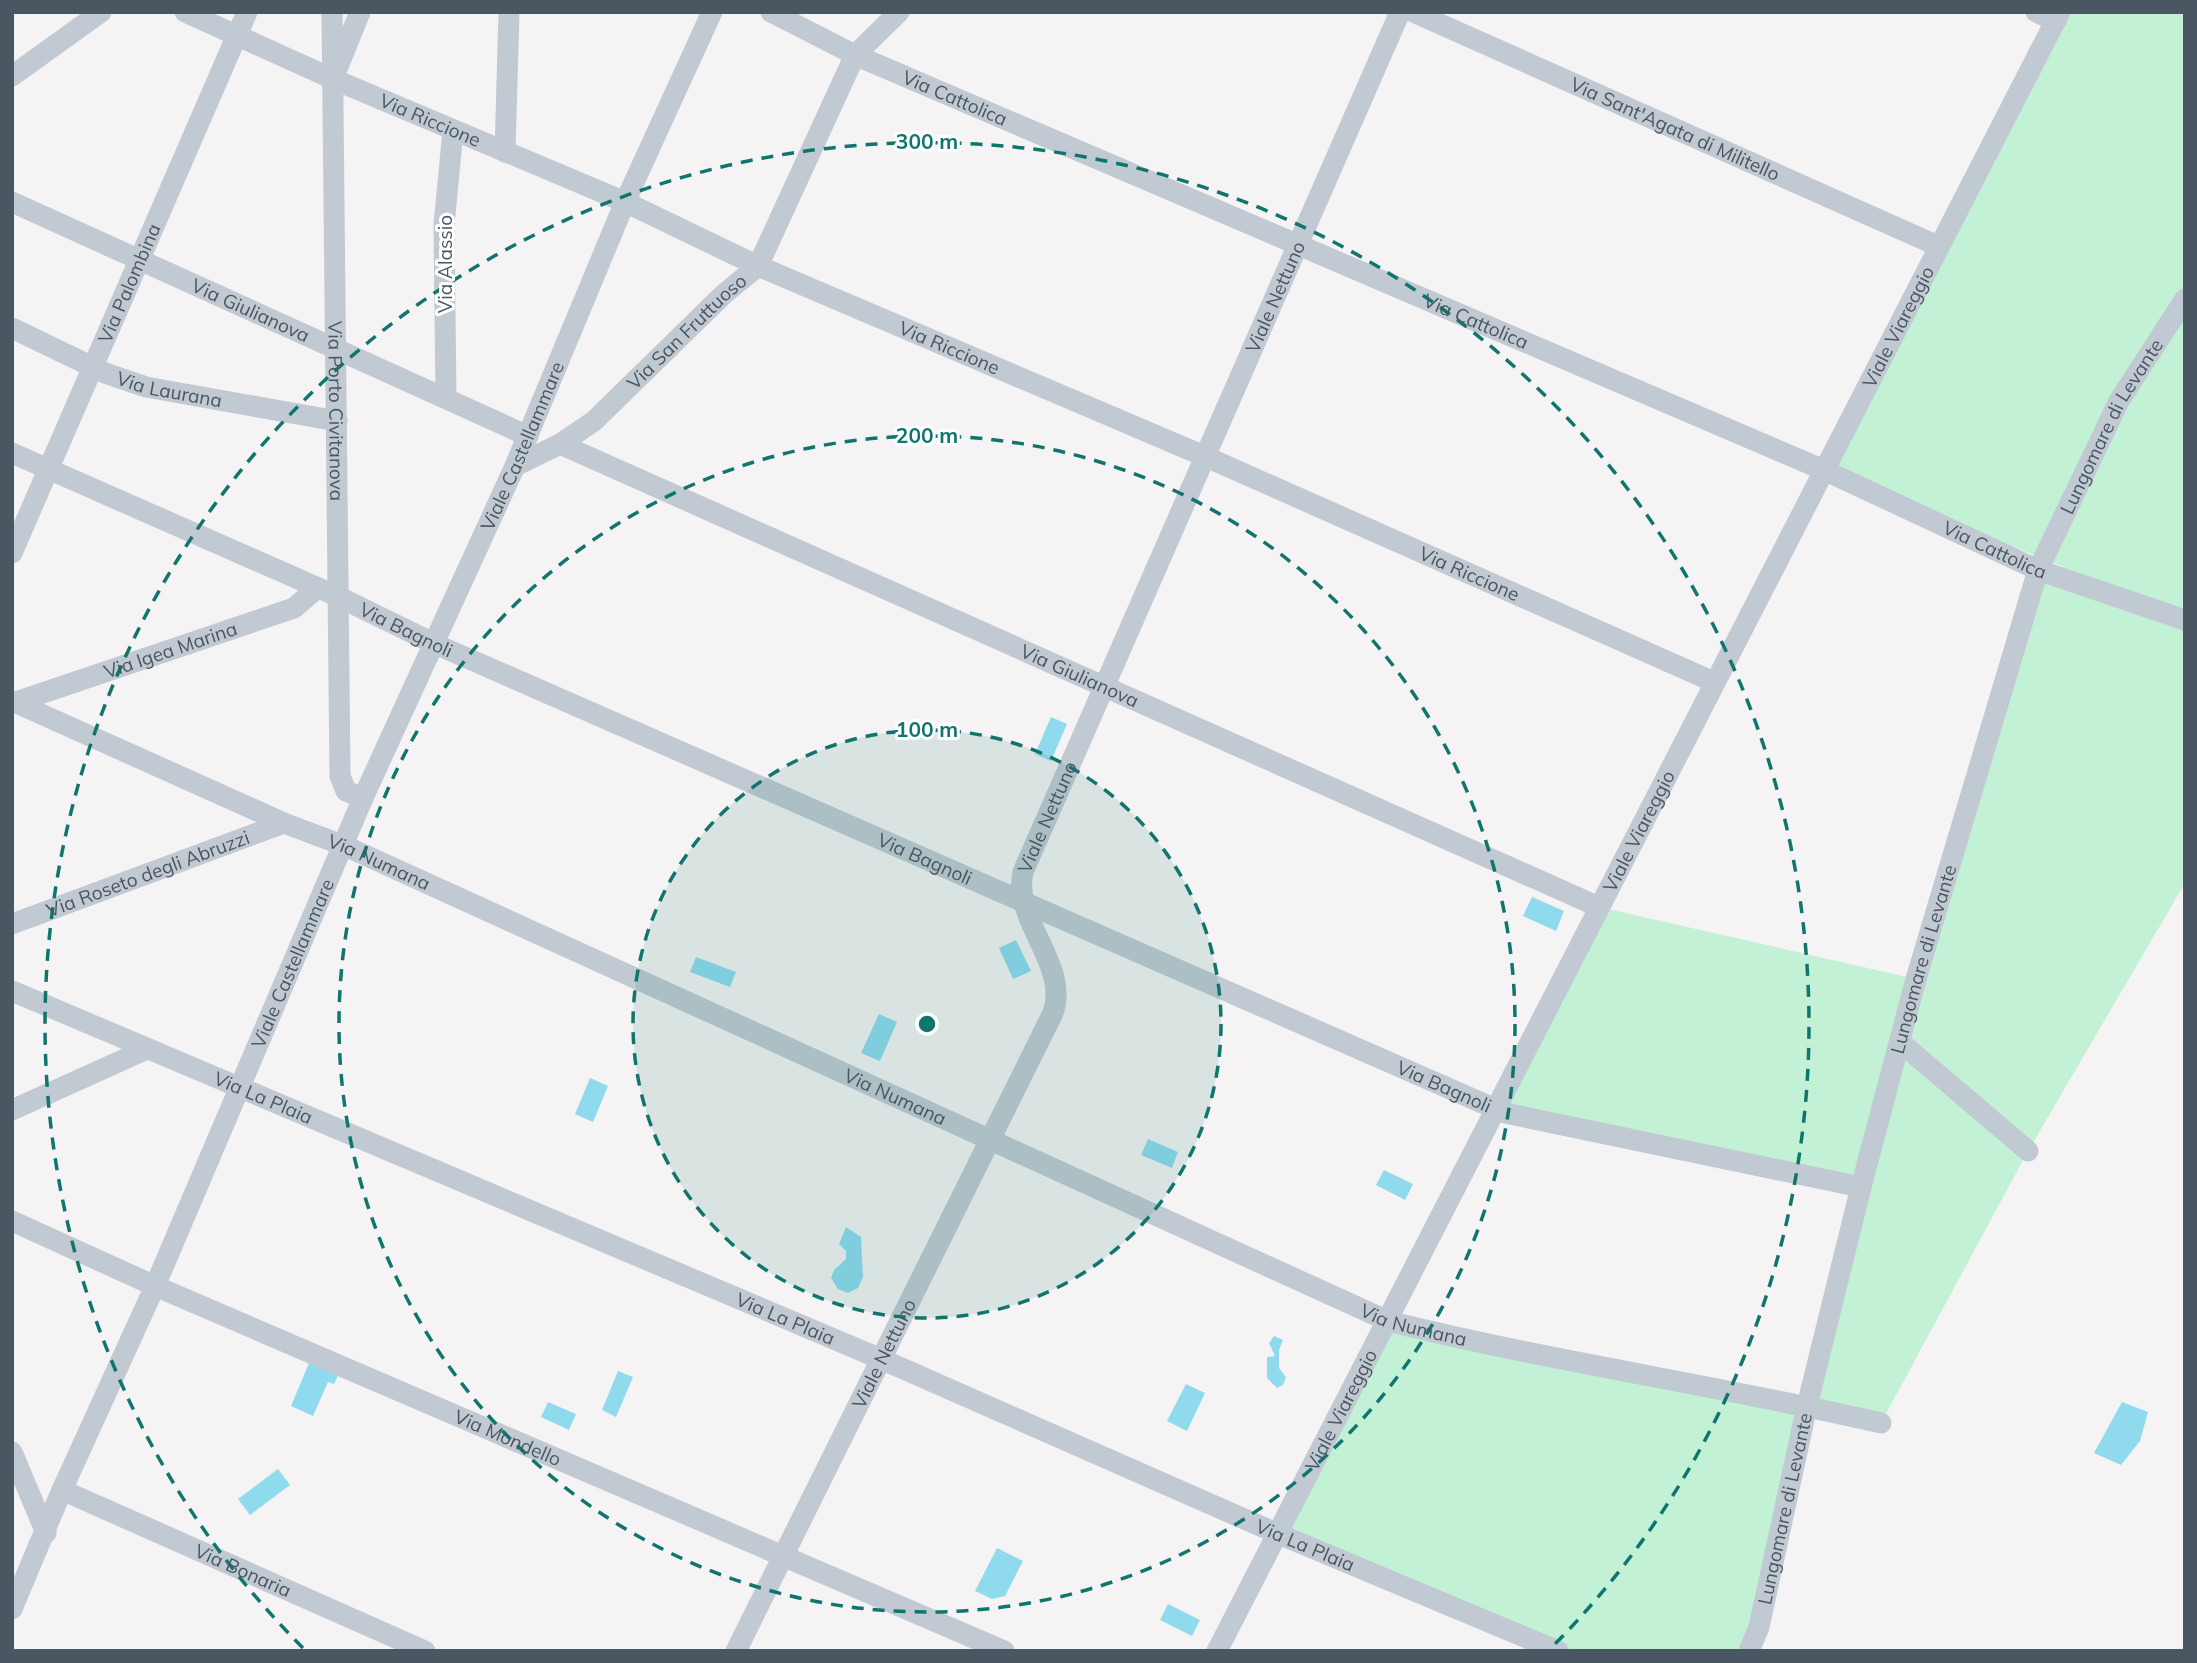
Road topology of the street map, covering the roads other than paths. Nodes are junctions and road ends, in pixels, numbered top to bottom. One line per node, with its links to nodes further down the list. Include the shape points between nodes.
1 (102, 12): 15 (street)
2 (185, 12): 13 (street, Via Riccione)
3 (247, 12): 13 (street, Via Palombina)
4 (332, 12): 16 (street, Via Porto Civitanova)
5 (360, 12): 16 (street)
6 (509, 12): 18 (street)
7 (712, 12): 20 (street, Viale Castellammare)
8 (771, 12): 14 (street, Via Cattolica)
9 (899, 12): 14 (street, Via San Fruttuoso)
10 (1400, 12): 21 (street, Viale Nettuno)
11 (1413, 12): 22 (street, Via Sant'Agata di Militello)
12 (2050, 15): 22 (street, Viale Viareggio)
13 (237, 35): 16 (street, Via Riccione); 23 (street, Via Palombina)
14 (855, 55): 21 (street, Via Cattolica); 24 (street, Via San Fruttuoso)
15 (12, 76)
16 (333, 79): 17 (street, Via Riccione); 27 (street, Via Porto Civitanova)
17 (453, 130): 18 (street, Via Riccione); 29 (street, Via Alassio, via 444,225)
18 (505, 152): 20 (street, Via Riccione)
19 (12, 202): 23 (street, Via Giulianova)
20 (625, 202): 24 (street, Via Riccione); 31 (street, Viale Castellammare)
21 (1300, 243): 34 (street, Viale Nettuno); 37 (street, Via Cattolica)
22 (1938, 246): 37 (street, Viale Viareggio)
23 (141, 260): 27 (street, Via Giulianova); 28 (street, Via Palombina)
24 (758, 266): 32 (street, Via San Fruttuoso, via 615,403); 34 (street, Via Riccione)
25 (2185, 299): 39 (street, Lungomare di Levante, via 2119,401)
26 (12, 328): 28 (street, Via Laurana)
27 (336, 347): 29 (street, Via Giulianova); 30 (street, Via Porto Civitanova)
28 (91, 367): 30 (street, Via Laurana, via 160,391); 36 (street, Via Palombina)
29 (446, 398): 31 (street, Via Giulianova)
30 (337, 421): 41 (street, Via Porto Civitanova)
31 (528, 436): 35 (street, Viale Castellammare)
32 (560, 444): 35 (street, Via San Fruttuoso); 45 (street, Via Giulianova)
33 (12, 453): 36 (street, Via Bagnoli)
34 (1204, 456): 44 (street, Via Riccione); 45 (street, Viale Nettuno)
35 (515, 466): 43 (street, Viale Castellammare)
36 (48, 469): 38 (street, Via Palombina); 40 (street, Via Bagnoli)
37 (1826, 471): 39 (street, Via Cattolica); 44 (street, Viale Viareggio)
38 (12, 553)
39 (2038, 570): 42 (street, Via Cattolica); 54 (street, Lungomare di Levante)
40 (317, 588): 41 (street, Via Bagnoli); 46 (street, Via Igea Marina, via 294,608)
41 (339, 597): 43 (street, Via Bagnoli); 47 (street, Via Porto Civitanova, via 341,779 348,793)
42 (2185, 620)
43 (435, 643): 47 (street, Viale Castellammare); 50 (street, Via Bagnoli)
44 (1714, 682): 51 (street, Viale Viareggio)
45 (1104, 684): 50 (street, Viale Nettuno, via 1023,872); 51 (street, Via Giulianova)
46 (14, 702): 48 (street, Via Numana)
47 (363, 798): 49 (street, Viale Castellammare)
48 (284, 823): 49 (street, Via Numana); 52 (street, Via Roseto degli Abruzzi)
49 (345, 846): 56 (street, Viale Castellammare); 59 (street, Via Numana)
50 (1024, 900): 58 (street, Via Bagnoli); 59 (street, Viale Nettuno, via 1052,975 1056,1003)
51 (1599, 907): 58 (street, Viale Viareggio)
52 (12, 924)
53 (12, 992): 55 (street, Via La Plaia)
54 (1900, 1042): 60 (street); 61 (street, Lungomare di Levante)
55 (147, 1049): 56 (street, Via La Plaia); 57 (street)
56 (239, 1087): 63 (street, Viale Castellammare); 65 (street, Via La Plaia)
57 (12, 1110)
58 (1496, 1110): 61 (street, Via Bagnoli); 64 (street, Viale Viareggio)
59 (991, 1141): 64 (street, Via Numana); 65 (street, Viale Nettuno)
60 (2028, 1151)
61 (1861, 1187): 66 (street, Lungomare di Levante)
62 (12, 1221): 63 (street, Via Mondello)
63 (155, 1286): 69 (street, Viale Castellammare); 72 (street, Via Mondello)
64 (1388, 1321): 66 (street, Via Numana, via 1476,1343); 71 (street, Viale Viareggio)
65 (881, 1359): 71 (street, Via La Plaia); 72 (street, Viale Nettuno)
66 (1807, 1406): 67 (street, Via Numana); 79 (street, Lungomare di Levante, via 1759,1627)
67 (1881, 1423)
68 (12, 1452): 70 (street)
69 (62, 1490): 70 (street, Viale Castellammare); 74 (street, Via Bonaria)
70 (46, 1533): 73 (street, Viale Castellammare)
71 (1276, 1533): 77 (street, Viale Viareggio); 78 (street, Via La Plaia)
72 (783, 1556): 75 (street, Viale Nettuno); 76 (street, Via Mondello)
73 (14, 1599)
74 (425, 1651)
75 (736, 1651)
76 (1004, 1651)
77 (1217, 1651)
78 (1558, 1651)
79 (1749, 1651)

